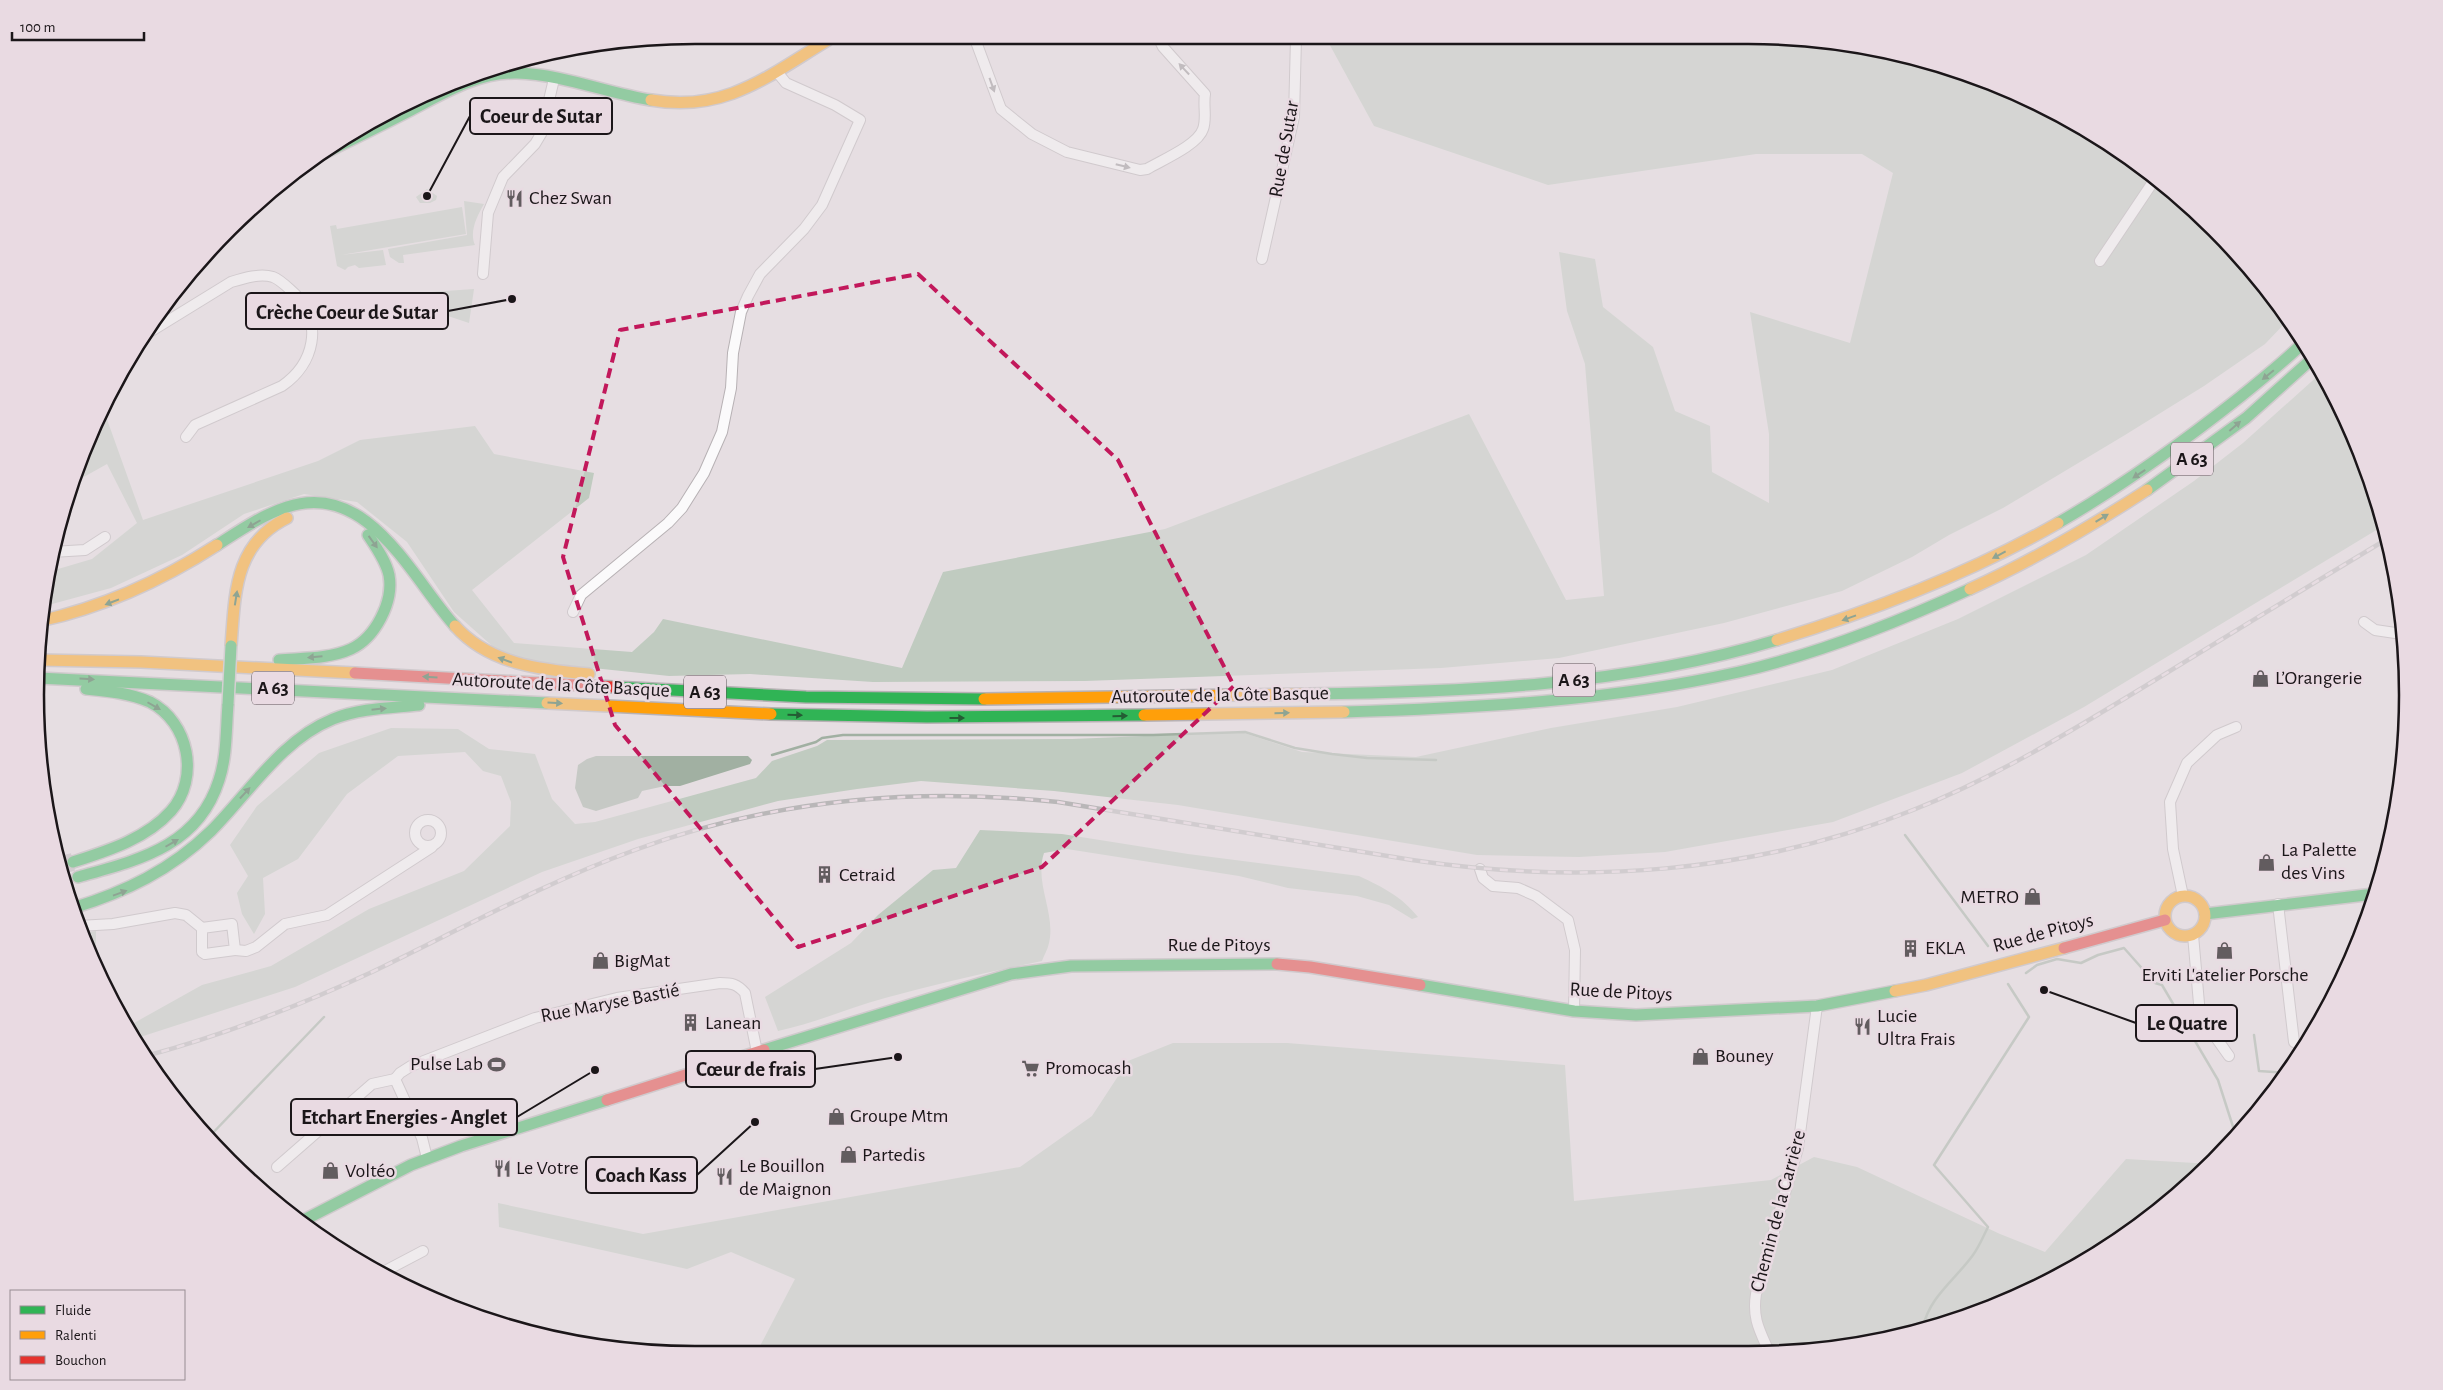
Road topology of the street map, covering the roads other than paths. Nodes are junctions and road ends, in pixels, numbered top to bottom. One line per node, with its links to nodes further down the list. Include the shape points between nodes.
1 (819, 44): 5 (main road)
2 (977, 44): 3 (street, one-way to 3, via 1001,109 1032,134 1067,152 1140,170 1191,143 1200,136 1204,127 1205,94)
3 (1162, 44)
4 (1296, 44): 9 (street, Rue de Sutar, via 1294,117)
5 (778, 72): 7 (main road, via 730,97 694,105 657,102); 18 (street, via 786,83 860,120 822,205 804,229 760,274 748,296 741,312 722,432 704,473 678,513 658,534 581,595)
6 (498, 74): 7 (main road, via 538,75)
7 (554, 79): 11 (street, via 541,134 503,177 488,213)
8 (2152, 184): 10 (street)
9 (1262, 259)
10 (2100, 261)
11 (483, 274)
12 (159, 327): 15 (street, via 242,278 271,277 279,280 308,310 313,338 306,363 295,378 195,425)
13 (2299, 348): 26 (main road, Autoroute de la Côte Basque / A 63, one-way to 26, via 2210,422 2142,472 2054,526 1976,567 1906,597 1816,630 1735,652 1651,669 1553,683 1427,691 1009,700 756,695)
14 (2308, 363): 27 (main road, Autoroute de la Côte Basque / A 63, one-way to 14, via 857,717 1009,718 1432,710 1571,700 1655,689 1742,670 1824,647 1908,617 1988,581 2060,544 2153,487 2222,438)
15 (186, 436)
16 (105, 537): 17 (street, via 86,550)
17 (60, 552)
18 (573, 612)
19 (48, 619): 26 (main road, one-way to 19, via 631,678 527,668 496,656 473,643 452,623 380,533 365,519 346,508 320,503 297,504 272,514 190,563 110,603)
20 (2364, 622): 21 (street, via 2375,630)
21 (2396, 633)
22 (45, 660): 23 (main road, Autoroute de la Côte Basque / A 63)
23 (216, 665): 26 (main road, Autoroute de la Côte Basque / A 63, one-way to 23); 32 (main road, one-way to 23, bridge, via 145,858 177,842 196,824 210,803 219,780 228,704 231,646 234,605 242,564 259,538 280,520 307,511 338,516 361,526 381,553 390,577 386,607 372,632 352,649 323,656)
24 (44, 678): 27 (main road, Autoroute de la Côte Basque / A 63, one-way to 27)
25 (44, 685): 30 (main road, one-way to 30, via 131,695 158,708 178,728 188,761 188,778 181,796 160,822 121,846)
26 (653, 689)
27 (507, 701): 36 (main road, one-way to 27, via 125,892 157,876 192,848 295,743 337,719 379,708 474,706)
28 (2236, 727): 34 (street, via 2216,735 2187,763 2170,802 2173,849)
29 (432, 847): 42 (street, via 328,915 285,924 256,947 246,951)
30 (73, 862)
31 (1480, 869): 44 (street, via 1483,878 1493,886 1518,888 1536,896 1568,920 1575,950)
32 (78, 877)
33 (2368, 895): 35 (main road)
34 (2183, 896): 37 (main road, via 2200,902); 38 (main road, via 2167,907)
35 (2278, 904): 37 (main road); 45 (street)
36 (79, 906)
37 (2206, 914): 41 (main road, via 2203,927)
38 (2165, 920): 41 (main road, via 2175,934); 43 (main road, Rue de Pitoys, via 1926,985)
39 (86, 926): 40 (street, via 176,913 186,915)
40 (202, 928): 42 (street, via 232,924); 42 (street, via 202,952)
41 (2192, 935): 47 (street, via 2200,1015)
42 (235, 950)
43 (1817, 1006): 44 (main road, Rue de Pitoys, via 1636,1015); 54 (street, Chemin de la Carrière, via 1798,1148 1753,1310)
44 (1574, 1011): 46 (main road, Rue de Pitoys, via 1284,964 1071,966 987,980)
45 (2294, 1042)
46 (757, 1052): 48 (street, Rue Maryse Bastié, via 745,993 732,983 720,983 617,998 535,1018 407,1067); 49 (main road, Rue de Pitoys)
47 (2230, 1056)
48 (395, 1079): 49 (street, via 422,1138); 50 (street, Rue Maryse Bastié, via 372,1084)
49 (427, 1158): 51 (main road, Rue de Pitoys)
50 (277, 1167)
51 (308, 1218)
52 (423, 1251): 53 (street)
53 (389, 1269)
54 (1766, 1346)

